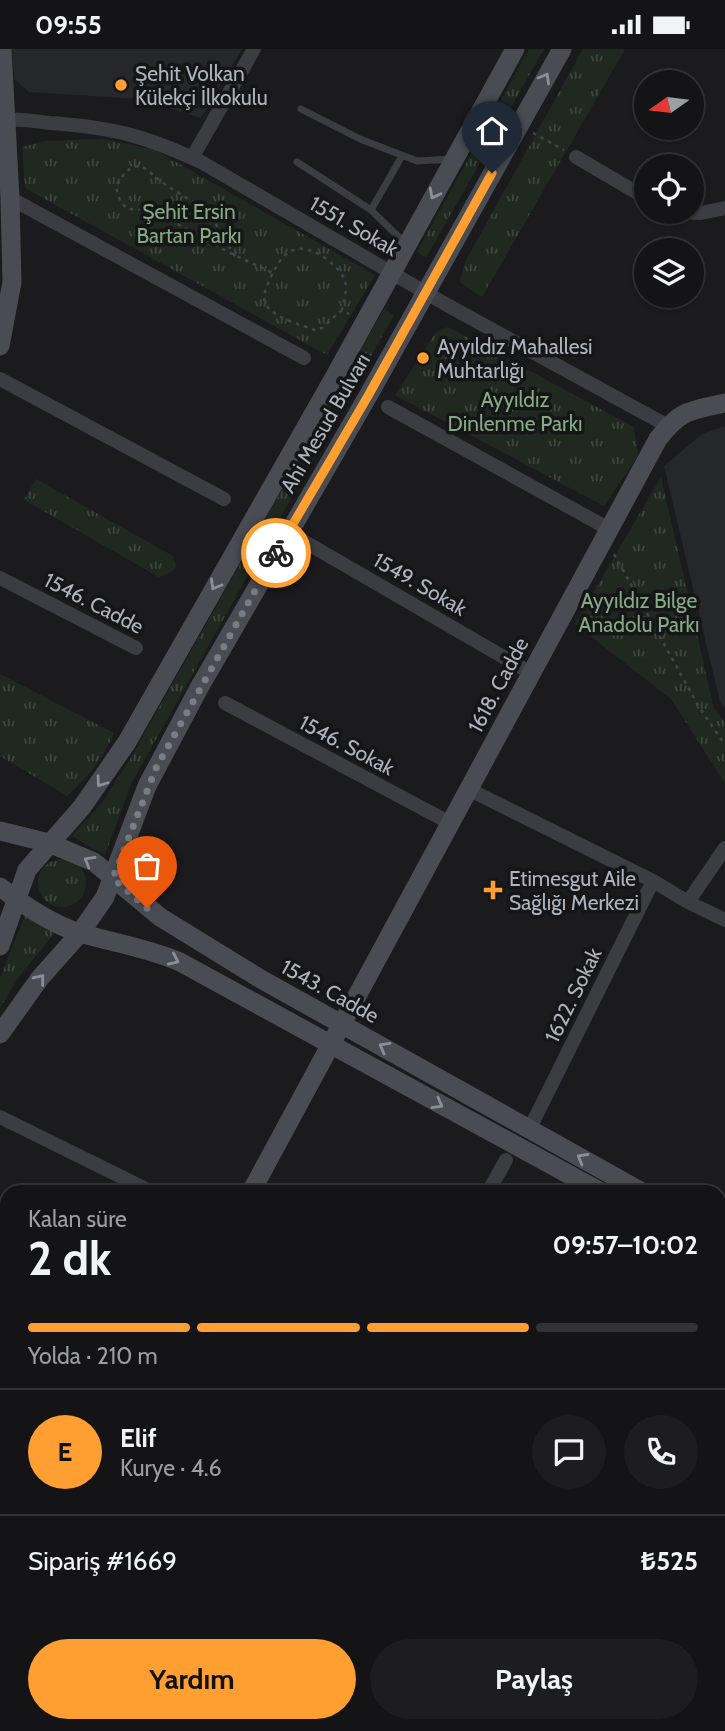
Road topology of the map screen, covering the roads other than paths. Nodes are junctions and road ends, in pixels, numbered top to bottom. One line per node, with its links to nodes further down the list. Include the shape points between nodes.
1 (2, 49): 6 (main road)
2 (254, 49): 9 (street)
3 (515, 49): 10 (main road, Ahi Mesud Bulvarı)
4 (562, 49): 19 (main road, Ahi Mesud Bulvarı, one-way to 4)
5 (301, 109): 7 (lane)
6 (3, 120): 9 (street, 1551. Sokak, via 126,133); 13 (main road)
7 (402, 156): 10 (lane, via 418,161); 15 (lane)
8 (576, 157): 12 (street)
9 (192, 158): 18 (street, 1551. Sokak)
10 (453, 159): 17 (main road, Ahi Mesud Bulvarı, one-way to 17)
11 (297, 163): 15 (lane)
12 (634, 191)
13 (10, 198): 20 (main road, via 12,282); 21 (street)
14 (725, 208): 16 (street)
15 (371, 210): 17 (lane)
16 (704, 212)
17 (407, 245): 18 (main road, Ahi Mesud Bulvarı)
18 (391, 272): 19 (street, 1551. Sokak); 36 (main road, Ahi Mesud Bulvarı, one-way to 36, via 127,742 82,807)
19 (426, 293): 25 (street, 1551. Sokak); 27 (main road, Ahi Mesud Bulvarı)
20 (0, 346)
21 (304, 358)
22 (0, 379): 26 (street)
23 (725, 403): 25 (main road, 1618. Cadde, via 693,410)
24 (388, 407): 28 (street)
25 (667, 426): 28 (main road, 1618. Cadde)
26 (224, 499)
27 (288, 532): 31 (street, 1549. Sokak); 38 (main road, Ahi Mesud Bulvarı, via 156,768)
28 (607, 533): 31 (main road, 1618. Cadde)
29 (0, 578): 30 (street, 1546. Cadde)
30 (136, 648)
31 (531, 673): 33 (main road, 1618. Cadde)
32 (225, 703): 34 (street, 1546. Sokak)
33 (468, 789): 34 (main road, 1618. Cadde); 39 (street)
34 (450, 823): 46 (main road, 1618. Cadde)
35 (0, 831): 36 (main road, 1543. Cadde)
36 (49, 843): 38 (main road, 1543. Cadde, one-way to 36, via 94,862); 41 (main road, Ahi Mesud Bulvarı, via 27,870)
37 (725, 848): 42 (street)
38 (113, 878): 44 (main road, Ahi Mesud Bulvarı); 46 (main road, 1543. Cadde, via 181,931)
39 (653, 881): 42 (street); 50 (street, 1622. Sokak)
40 (0, 887): 41 (main road)
41 (17, 899): 44 (main road); 45 (main road, Ahi Mesud Bulvarı)
42 (688, 902): 43 (street)
43 (725, 920)
44 (80, 933): 47 (main road, Ahi Mesud Bulvarı, one-way to 44); 48 (main road, one-way to 48, via 180,962)
45 (0, 946)
46 (341, 1023): 48 (main road, 1618. Cadde); 50 (main road, 1543. Cadde, one-way to 46)
47 (0, 1034)
48 (329, 1044): 53 (main road, 1618. Cadde); 55 (main road, one-way to 55)
49 (0, 1117): 52 (street)
50 (530, 1128): 56 (main road, 1543. Cadde, one-way to 50)
51 (506, 1160): 54 (street)
52 (138, 1185)
53 (255, 1185)
54 (492, 1185)
55 (588, 1185)
56 (630, 1185)

